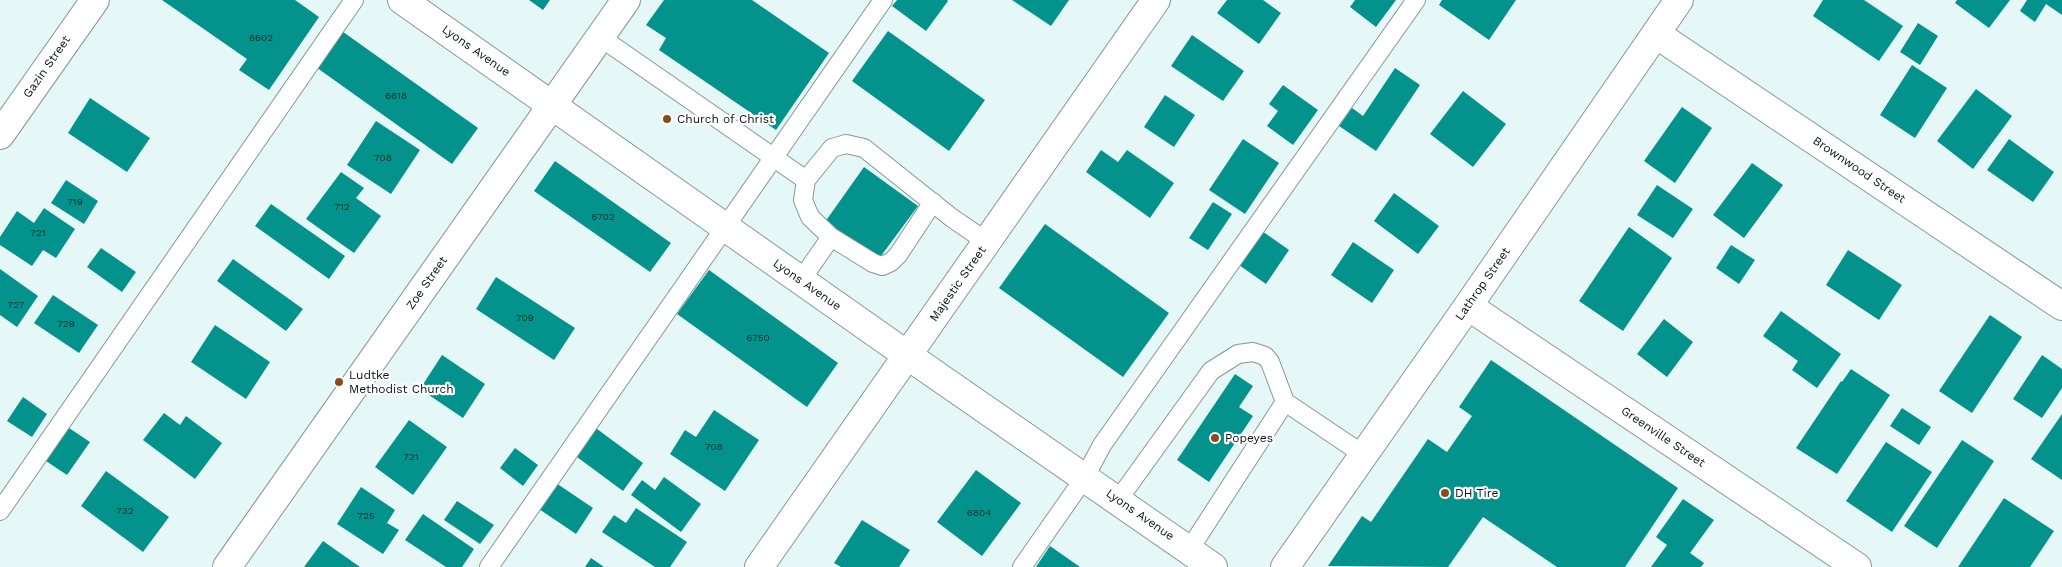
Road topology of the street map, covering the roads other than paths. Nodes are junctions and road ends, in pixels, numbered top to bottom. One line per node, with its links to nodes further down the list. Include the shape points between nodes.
1 (95, 0): 12 (street, Gazin Street)
2 (354, 0): 27 (lane)
3 (402, 0): 11 (street, Lyons Avenue)
4 (626, 0): 10 (street, Zoe Street)
5 (883, 0): 13 (lane)
6 (1156, 0): 18 (street, Majestic Street)
7 (1416, 0): 25 (lane, via 1108,437)
8 (1679, 0): 9 (street, Lathrop Street)
9 (1656, 34): 20 (street, Lathrop Street); 21 (street, Brownwood Street)
10 (600, 37): 11 (street, Zoe Street); 13 (lane)
11 (552, 104): 16 (street, Lyons Avenue); 29 (street, Zoe Street)
12 (0, 135)
13 (774, 158): 14 (lane); 16 (lane)
14 (806, 180): 15 (lane, via 832,148 846,144 864,148); 17 (lane, via 803,200 810,217)
15 (933, 202): 17 (lane, via 898,255 882,266); 18 (lane)
16 (726, 228): 19 (street, Lyons Avenue); 30 (lane)
17 (831, 237): 19 (lane)
18 (987, 242): 22 (street, Majestic Street)
19 (801, 280): 22 (street, Lyons Avenue)
20 (1468, 306): 24 (street, Lathrop Street); 35 (street, Greenville Street)
21 (2062, 306)
22 (908, 355): 25 (street, Lyons Avenue); 31 (street, Majestic Street)
23 (1286, 402): 24 (lane); 26 (lane, via 1270,362 1264,356 1253,352 1238,354 1223,362 1211,371); 28 (lane)
24 (1364, 455): 34 (street, Lathrop Street)
25 (1085, 477): 26 (street, Lyons Avenue); 32 (lane)
26 (1118, 500): 28 (street, Lyons Avenue)
27 (0, 510)
28 (1189, 550): 33 (street, Lyons Avenue)
29 (227, 567)
30 (489, 567)
31 (759, 567)
32 (1022, 567)
33 (1214, 567)
34 (1285, 567)
35 (1857, 567)

